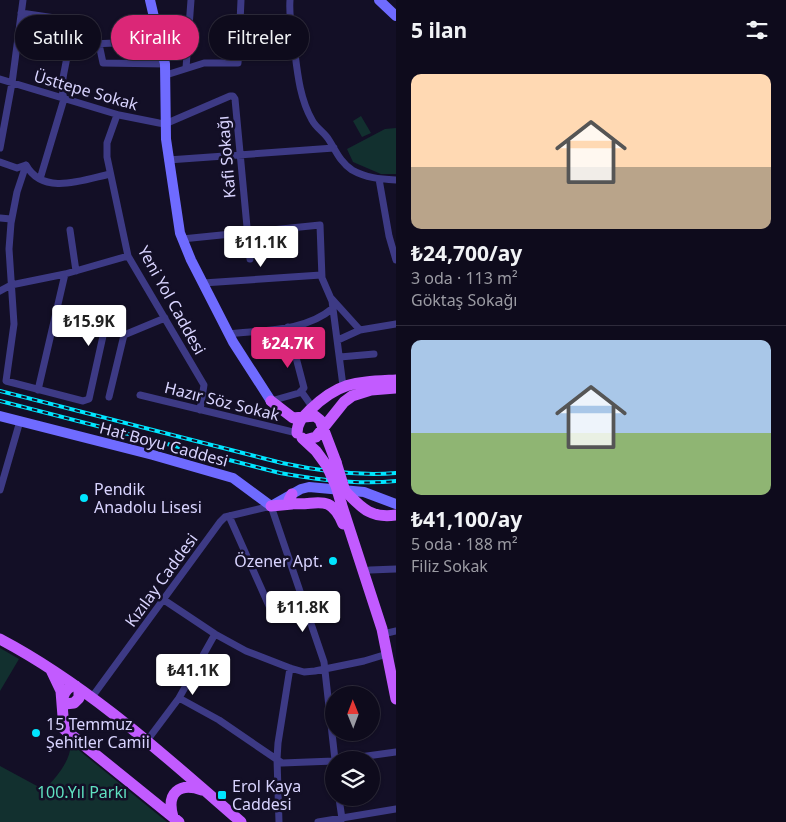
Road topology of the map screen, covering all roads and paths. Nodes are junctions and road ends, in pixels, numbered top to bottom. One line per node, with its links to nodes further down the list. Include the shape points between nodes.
1 (23, 0): 7 (street)
2 (150, 0): 9 (street)
3 (191, 0): 18 (street)
4 (241, 0): 10 (street)
5 (290, 0): 11 (street)
6 (379, 0): 12 (street)
7 (21, 12): 8 (street); 21 (street)
8 (38, 15)
9 (154, 15)
10 (241, 15)
11 (291, 15)
12 (396, 16)
13 (101, 53): 19 (street, via 103,62)
14 (66, 60): 22 (street, via 62,85)
15 (164, 60): 19 (street)
16 (238, 60): 18 (street, via 238,63 204,63)
17 (296, 60): 26 (street, via 307,110)
18 (186, 68): 19 (street)
19 (165, 70): 24 (street)
20 (0, 79): 21 (street, Üsttepe Sokak)
21 (12, 83): 22 (street, Üsttepe Sokak); 25 (street)
22 (64, 99): 23 (street, Üsttepe Sokak); 32 (street)
23 (117, 114): 24 (street, Üsttepe Sokak); 31 (street, Yeni Yol Caddesi, via 108,143)
24 (165, 124): 27 (street, Kafi Sokağı, via 233,96); 28 (street)
25 (0, 148)
26 (334, 148): 27 (street); 33 (street, via 351,169)
27 (240, 156): 28 (street); 38 (street, Kafi Sokağı)
28 (168, 160): 39 (street)
29 (0, 162): 30 (street, via 17,168)
30 (26, 165): 32 (street, via 31,174); 36 (street)
31 (110, 174): 32 (street, via 65,184); 40 (street, Yeni Yol Caddesi)
32 (40, 179)
33 (379, 179): 34 (street); 42 (street)
34 (396, 180)
35 (0, 218): 36 (street)
36 (11, 219): 47 (street)
37 (70, 230): 43 (street)
38 (247, 231): 39 (street); 41 (street, Kafi Sokağı); 45 (street, via 320,225)
39 (182, 239): 46 (street)
40 (128, 256): 43 (street); 51 (street, Yeni Yol Caddesi)
41 (250, 259)
42 (396, 260)
43 (76, 271): 44 (street)
44 (65, 274): 47 (street); 64 (street)
45 (322, 275): 46 (street); 49 (street)
46 (203, 283): 55 (street)
47 (10, 285): 48 (street); 61 (street, via 14,324)
48 (0, 291)
49 (331, 299): 50 (street); 54 (street)
50 (333, 308): 53 (street, via 307,324); 57 (street)
51 (165, 318): 56 (street); 72 (street, Yeni Yol Caddesi, via 204,385)
52 (396, 324): 54 (street)
53 (288, 327): 55 (street); 65 (street, via 304,388)
54 (360, 330): 57 (street)
55 (229, 334): 69 (street)
56 (124, 335): 64 (street, via 114,321 107,318 88,400); 67 (street)
57 (338, 340): 59 (street)
58 (374, 354): 59 (street)
59 (340, 357): 62 (street)
60 (396, 380): 62 (main road)
61 (3, 381): 64 (street)
62 (343, 386): 68 (main road)
63 (396, 388): 71 (main road, via 363,392 352,396)
64 (38, 390)
65 (301, 391): 69 (street); 70 (street)
66 (140, 395): 72 (street, Hazır Söz Sokak)
67 (109, 396)
68 (327, 396): 70 (main road); 71 (main road, via 330,406)
69 (271, 401): 74 (main road, via 290,417); 77 (main road)
70 (313, 408): 74 (main road)
71 (338, 409): 76 (main road)
72 (200, 410): 77 (street, Hazır Söz Sokak)
73 (0, 416): 75 (street, Hat Boyu Caddesi)
74 (302, 418): 76 (main road, via 315,416 320,420); 77 (main road, via 298,424)
75 (20, 421): 79 (street); 83 (street, Hat Boyu Caddesi, via 233,478)
76 (322, 429): 77 (main road, via 316,437); 78 (main road)
77 (301, 437): 78 (main road)
78 (332, 464): 81 (main road, bridge); 81 (main road, bridge, via 336,486)
79 (0, 490)
80 (292, 499): 82 (street, via 304,487 327,488 364,492); 83 (main road); 87 (main road, via 325,503 332,507)
81 (349, 504): 85 (main road, via 379,516); 87 (main road)
82 (396, 504)
83 (271, 506): 84 (street); 96 (street)
84 (229, 516): 88 (street, Kızılay Caddesi, via 220,522); 89 (street)
85 (396, 516)
86 (396, 569): 87 (street)
87 (366, 570): 90 (main road)
88 (164, 600): 91 (street); 98 (street, Kızılay Caddesi)
89 (270, 608)
90 (389, 633): 93 (main road)
91 (215, 634): 95 (street, via 246,651); 99 (street)
92 (0, 639): 94 (main road)
93 (392, 656): 96 (street); 100 (main road)
94 (50, 668): 97 (main road); 101 (main road, via 59,685)
95 (290, 668): 96 (street, via 304,672); 106 (street)
96 (325, 669): 103 (street)
97 (76, 686): 98 (main road); 101 (main road, via 67,689)
98 (92, 697): 102 (main road)
99 (179, 698): 102 (street); 106 (street)
100 (396, 699)
101 (62, 701): 112 (main road, via 64,729)
102 (146, 742): 108 (main road)
103 (335, 751)
104 (396, 752): 105 (street)
105 (380, 754)
106 (277, 759): 107 (street, via 288,764); 114 (street)
107 (325, 761)
108 (206, 792): 112 (main road, via 187,786 179,789 171,801); 113 (main road)
109 (340, 806): 111 (street)
110 (396, 809): 111 (street)
111 (342, 819): 115 (street)
112 (176, 820)
113 (241, 822)
114 (279, 822)
115 (322, 822)

